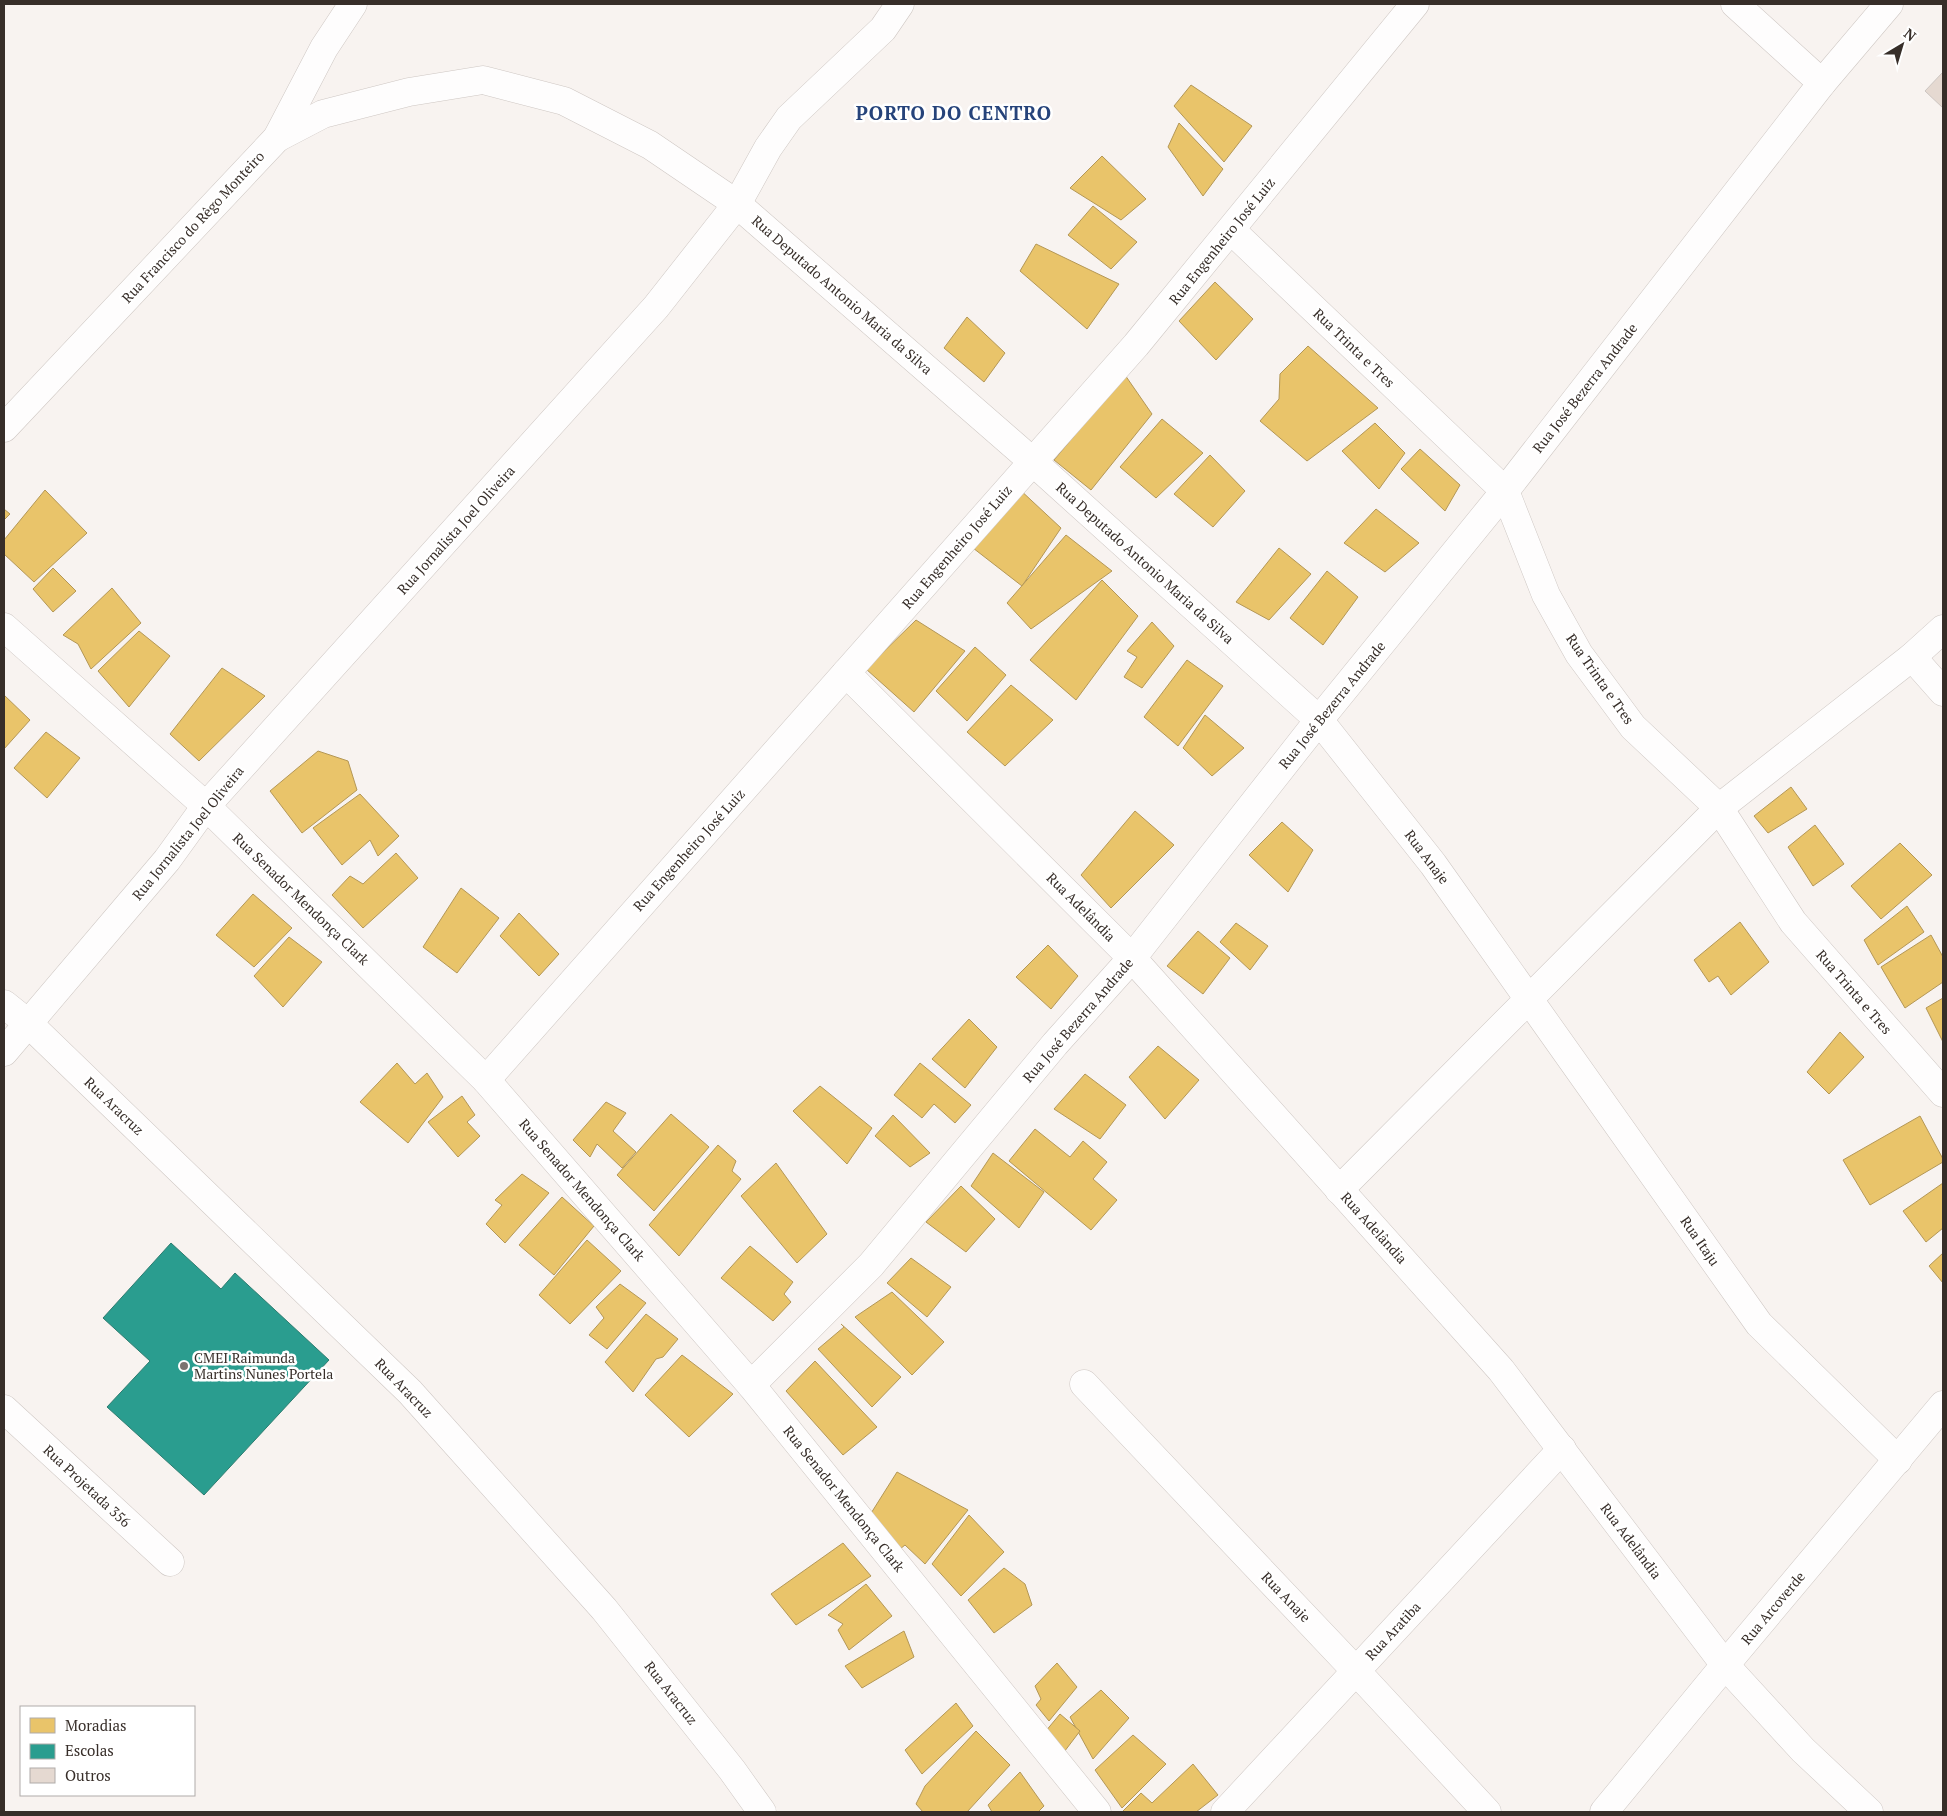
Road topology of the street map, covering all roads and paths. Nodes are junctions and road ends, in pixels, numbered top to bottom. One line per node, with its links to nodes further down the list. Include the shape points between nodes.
1 (353, 4): 7 (street, Rua Francisco do Rêgo Monteiro, via 324,48)
2 (900, 4): 8 (street, Rua Jornalista Joel Oliveira, via 883,29 789,118)
3 (1415, 4): 9 (street, Rua Engenheiro José Luiz)
4 (1735, 4): 6 (street)
5 (1889, 4): 6 (street, Rua José Bezerra Andrade)
6 (1822, 83): 12 (street, Rua José Bezerra Andrade)
7 (277, 138): 8 (street, Rua Deputado Antonio Maria da Silva, via 323,114 410,92 483,80 564,101 650,145); 10 (street, Rua Francisco do Rêgo Monteiro)
8 (737, 204): 11 (street, Rua Deputado Antonio Maria da Silva); 19 (street, Rua Jornalista Joel Oliveira, via 656,307)
9 (1231, 230): 11 (street, Rua Engenheiro José Luiz, via 1136,345); 12 (street, Rua Trinta e Tres)
10 (4, 428)
11 (1032, 461): 16 (street, Rua Engenheiro José Luiz); 18 (street, Rua Deputado Antonio Maria da Silva)
12 (1505, 492): 18 (street, Rua José Bezerra Andrade); 20 (street, Rua Trinta e Tres, via 1546,595 1579,654 1633,727)
13 (4, 627): 19 (street, Rua Senador Mendonça Clark)
14 (1943, 629): 15 (street)
15 (1912, 657): 17 (street); 20 (street)
16 (846, 673): 21 (street, Rua Adelândia); 26 (street, Rua Engenheiro José Luiz)
17 (1943, 692)
18 (1319, 720): 21 (street, Rua José Bezerra Andrade); 22 (street, Rua Anaje, via 1433,864)
19 (206, 806): 24 (street, Rua Jornalista Joel Oliveira, via 166,860); 26 (street, Rua Senador Mendonça Clark)
20 (1719, 808): 22 (street); 27 (street, Rua Trinta e Tres, via 1793,922)
21 (1132, 958): 28 (street, Rua Adelândia); 30 (street, Rua José Bezerra Andrade, via 1055,1044 871,1265)
22 (1529, 999): 28 (street); 34 (street, Rua Itaju, via 1759,1324)
23 (4, 1004): 24 (street, Rua Aracruz)
24 (30, 1024): 25 (street, Rua Jornalista Joel Oliveira); 38 (street, Rua Aracruz, via 410,1392 604,1609)
25 (4, 1052)
26 (486, 1080): 30 (street, Rua Senador Mendonça Clark)
27 (1940, 1090)
28 (1340, 1190): 33 (street, Rua Adelândia, via 1501,1370)
29 (1084, 1384): 37 (street, Rua Anaje)
30 (752, 1385): 39 (street, Rua Senador Mendonça Clark)
31 (1943, 1404): 34 (street, Rua Arcoverde)
32 (4, 1409): 35 (street, Rua Projetada 356)
33 (1562, 1449): 36 (street, Rua Adelândia); 37 (street, Rua Aratiba)
34 (1898, 1460): 36 (street, Rua Arcoverde)
35 (170, 1562)
36 (1725, 1664): 42 (street, Rua Arcoverde); 43 (street, Rua Adelândia, via 1803,1750)
37 (1356, 1671): 40 (street, Rua Aratiba); 41 (street, Rua Anaje)
38 (762, 1812)
39 (1097, 1812)
40 (1225, 1812)
41 (1487, 1812)
42 (1604, 1812)
43 (1869, 1812)

